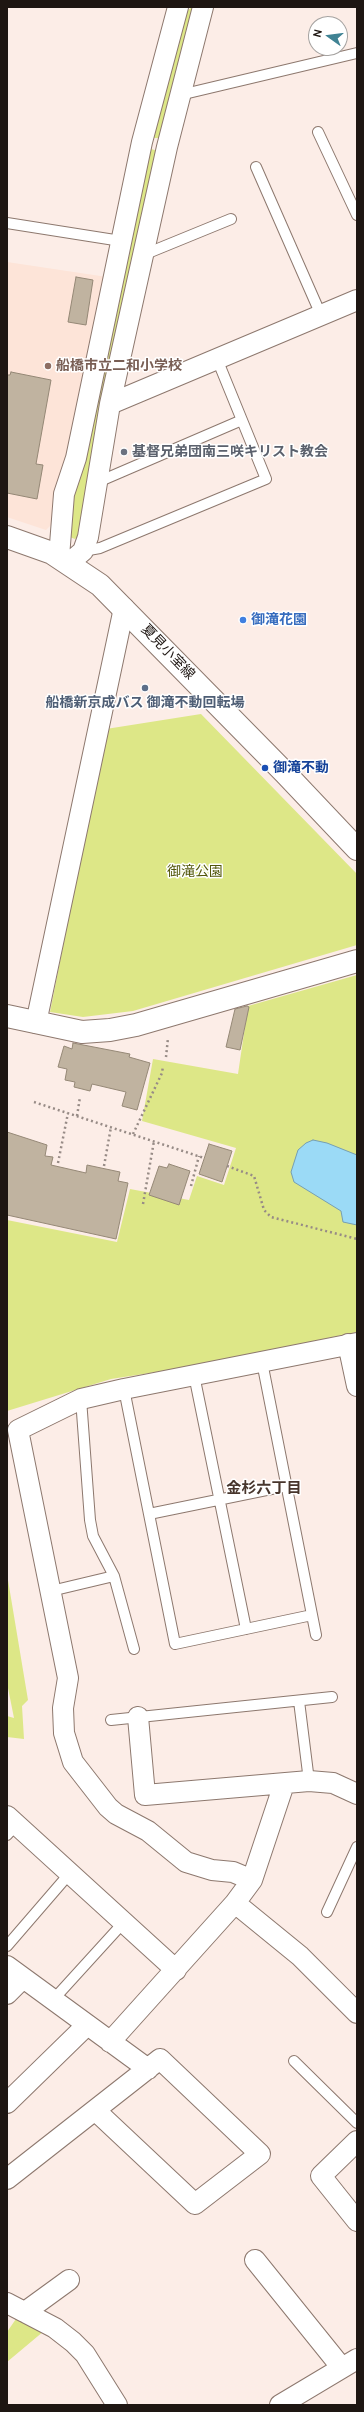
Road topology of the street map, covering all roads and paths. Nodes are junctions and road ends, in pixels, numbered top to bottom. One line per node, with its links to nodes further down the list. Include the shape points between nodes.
1 (178, 7): 6 (street)
2 (202, 7): 4 (street)
3 (357, 53): 4 (lane)
4 (180, 95): 7 (street)
5 (318, 132): 9 (lane)
6 (142, 142): 7 (street); 12 (street)
7 (167, 147): 13 (street)
8 (256, 167): 15 (lane)
9 (357, 215)
10 (232, 219): 13 (lane)
11 (7, 223): 12 (lane)
12 (121, 241): 21 (street, via 76,458 64,494)
13 (143, 255): 17 (street)
14 (357, 300): 15 (street)
15 (321, 315): 16 (street)
16 (217, 359): 17 (street); 18 (lane)
17 (110, 404): 19 (street)
18 (242, 420): 19 (lane); 21 (lane, via 266,479 100,548)
19 (98, 482): 21 (street, via 88,537)
20 (7, 537): 21 (main road, 夏見小室線)
21 (70, 557): 22 (main road, 夏見小室線)
22 (124, 608): 23 (main road, 夏見小室線); 26 (street)
23 (357, 849)
24 (357, 960): 26 (main road, via 136,1025 82,1032)
25 (7, 1016): 26 (main road)
26 (36, 1023)
27 (168, 1035): 28 (path)
28 (166, 1057)
29 (163, 1066): 35 (path)
30 (80, 1097): 33 (path)
31 (34, 1102): 32 (path)
32 (68, 1113): 33 (path); 39 (path)
33 (77, 1116): 34 (path)
34 (111, 1127): 35 (path); 40 (path)
35 (133, 1134): 36 (path)
36 (154, 1141): 37 (path); 43 (path)
37 (199, 1156): 38 (path); 42 (path)
38 (204, 1158)
39 (58, 1163)
40 (104, 1166)
41 (227, 1166): 44 (path, via 254,1176 264,1210 271,1217)
42 (191, 1186)
43 (143, 1204)
44 (357, 1239)
45 (353, 1343): 46 (street); 48 (street)
46 (262, 1362): 47 (street); 51 (lane)
47 (194, 1375): 49 (street); 52 (lane)
48 (357, 1386)
49 (124, 1388): 50 (street); 53 (lane)
50 (81, 1400): 54 (lane, via 93,1536); 55 (street, via 18,1430)
51 (286, 1486): 52 (lane); 56 (lane)
52 (219, 1500): 53 (lane); 57 (lane)
53 (149, 1514): 57 (lane, via 175,1644)
54 (114, 1576): 55 (lane); 59 (lane)
55 (50, 1591): 70 (street, via 68,1678 63,1708 64,1733 73,1762 108,1807 116,1814 148,1830 186,1862 212,1870 233,1872)
56 (312, 1615): 57 (lane); 58 (lane)
57 (246, 1629)
58 (316, 1635)
59 (134, 1650)
60 (332, 1697): 61 (lane)
61 (299, 1701): 62 (lane); 64 (lane)
62 (138, 1717): 63 (lane); 65 (street, via 145,1795)
63 (111, 1720)
64 (308, 1781): 65 (street); 66 (street, via 333,1783)
65 (284, 1784): 70 (street)
66 (357, 1794)
67 (10, 1825): 69 (street)
68 (357, 1847): 72 (lane)
69 (70, 1873): 73 (street); 74 (lane)
70 (252, 1880): 71 (street)
71 (235, 1903): 76 (street); 80 (street, via 300,1956)
72 (327, 1912)
73 (124, 1922): 76 (street); 79 (lane)
74 (7, 1946)
75 (7, 1966): 77 (street)
76 (176, 1970): 82 (street)
77 (23, 1978): 78 (street); 79 (street)
78 (7, 1994)
79 (53, 2000): 81 (street)
80 (357, 2013)
81 (87, 2025): 82 (street); 85 (street)
82 (110, 2042): 84 (street)
83 (294, 2061): 87 (lane)
84 (148, 2069): 86 (street); 86 (street, via 160,2059 260,2154 196,2204)
85 (7, 2103)
86 (96, 2111): 89 (street)
87 (357, 2123)
88 (357, 2140): 90 (street, via 321,2176)
89 (7, 2179)
90 (357, 2221)
91 (255, 2260): 95 (street)
92 (69, 2280): 94 (street)
93 (7, 2303): 94 (street)
94 (25, 2312): 96 (street, via 55,2328 73,2342)
95 (349, 2364): 97 (street)
96 (118, 2405)
97 (280, 2405)

